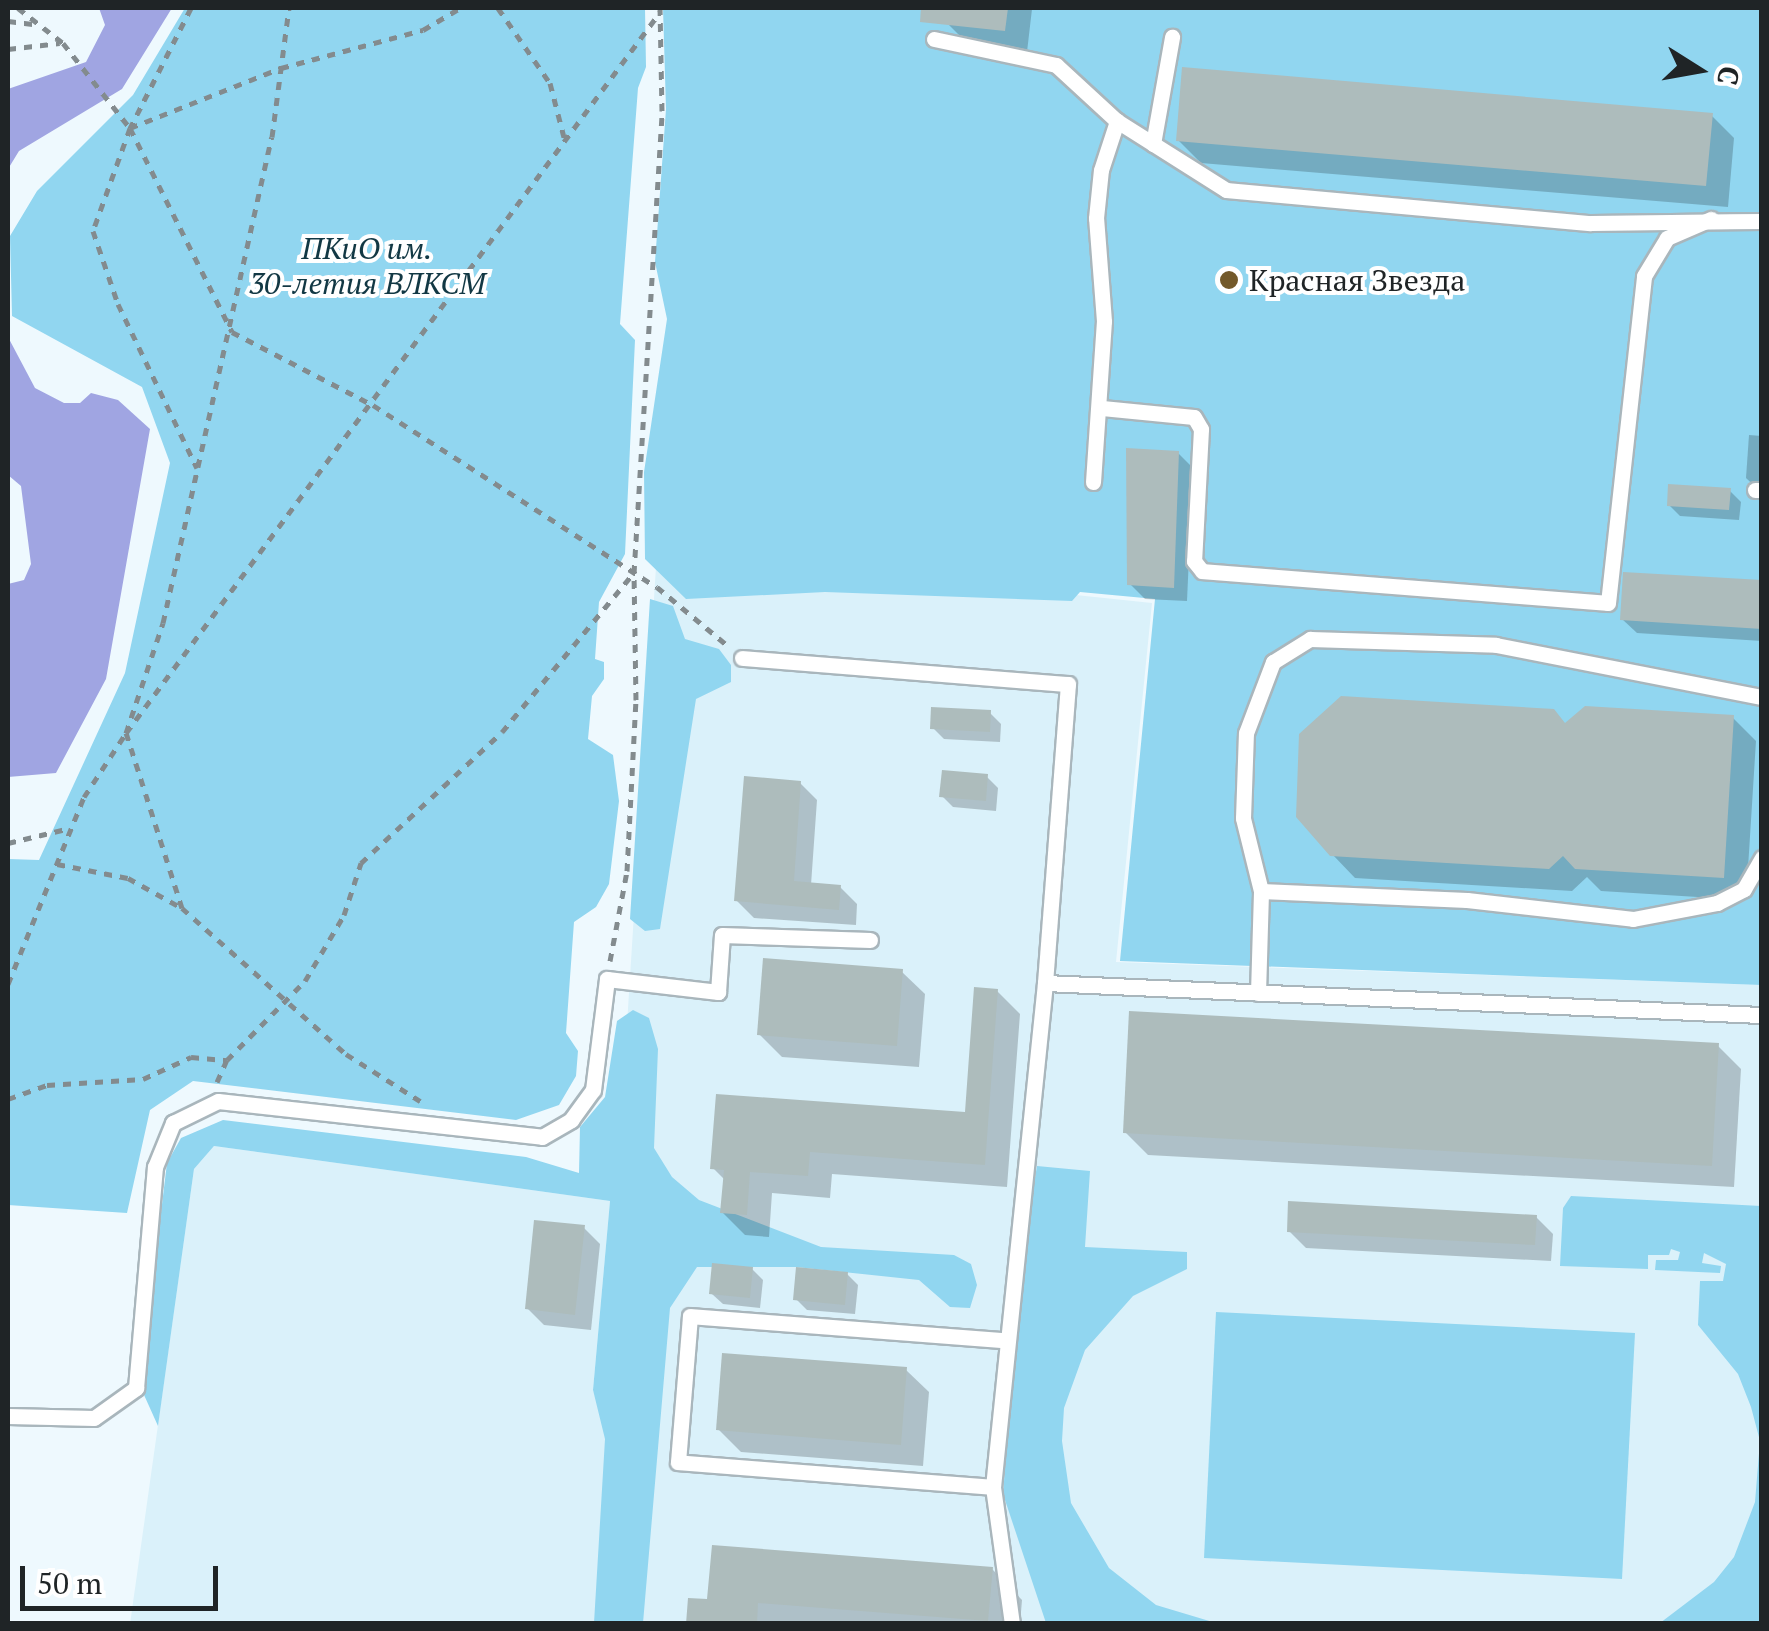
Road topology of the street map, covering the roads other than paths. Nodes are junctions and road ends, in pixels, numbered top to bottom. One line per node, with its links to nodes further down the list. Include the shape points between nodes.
1 (1172, 37): 4 (lane)
2 (934, 39): 3 (lane, via 1056,65)
3 (1117, 122): 4 (lane); 7 (lane, via 1101,170 1096,218)
4 (1153, 144): 5 (lane, via 1226,190 1591,224)
5 (1711, 219): 6 (lane); 7 (lane, via 1667,238 1644,276 1608,603 1202,570 1194,561 1201,429 1194,417)
6 (1762, 221)
7 (1102, 408): 8 (lane)
8 (1093, 482)
9 (742, 658): 14 (lane, via 1068,684)
10 (1762, 697): 12 (lane, via 1496,645 1310,639 1274,662 1246,733 1243,818)
11 (1762, 858): 12 (lane, via 1744,889 1717,903 1632,919 1467,900)
12 (1260, 891): 15 (lane)
13 (870, 940): 18 (lane, via 722,935 718,992 607,979 593,1090 571,1120 542,1137 211,1104 174,1123 155,1167 136,1388 94,1418)
14 (1045, 983): 15 (lane); 17 (lane)
15 (1258, 993): 16 (lane)
16 (1762, 1016)
17 (1003, 1340): 19 (lane); 19 (lane, via 690,1316 678,1462)
18 (8, 1416)
19 (993, 1487): 20 (lane)
20 (1012, 1624)

